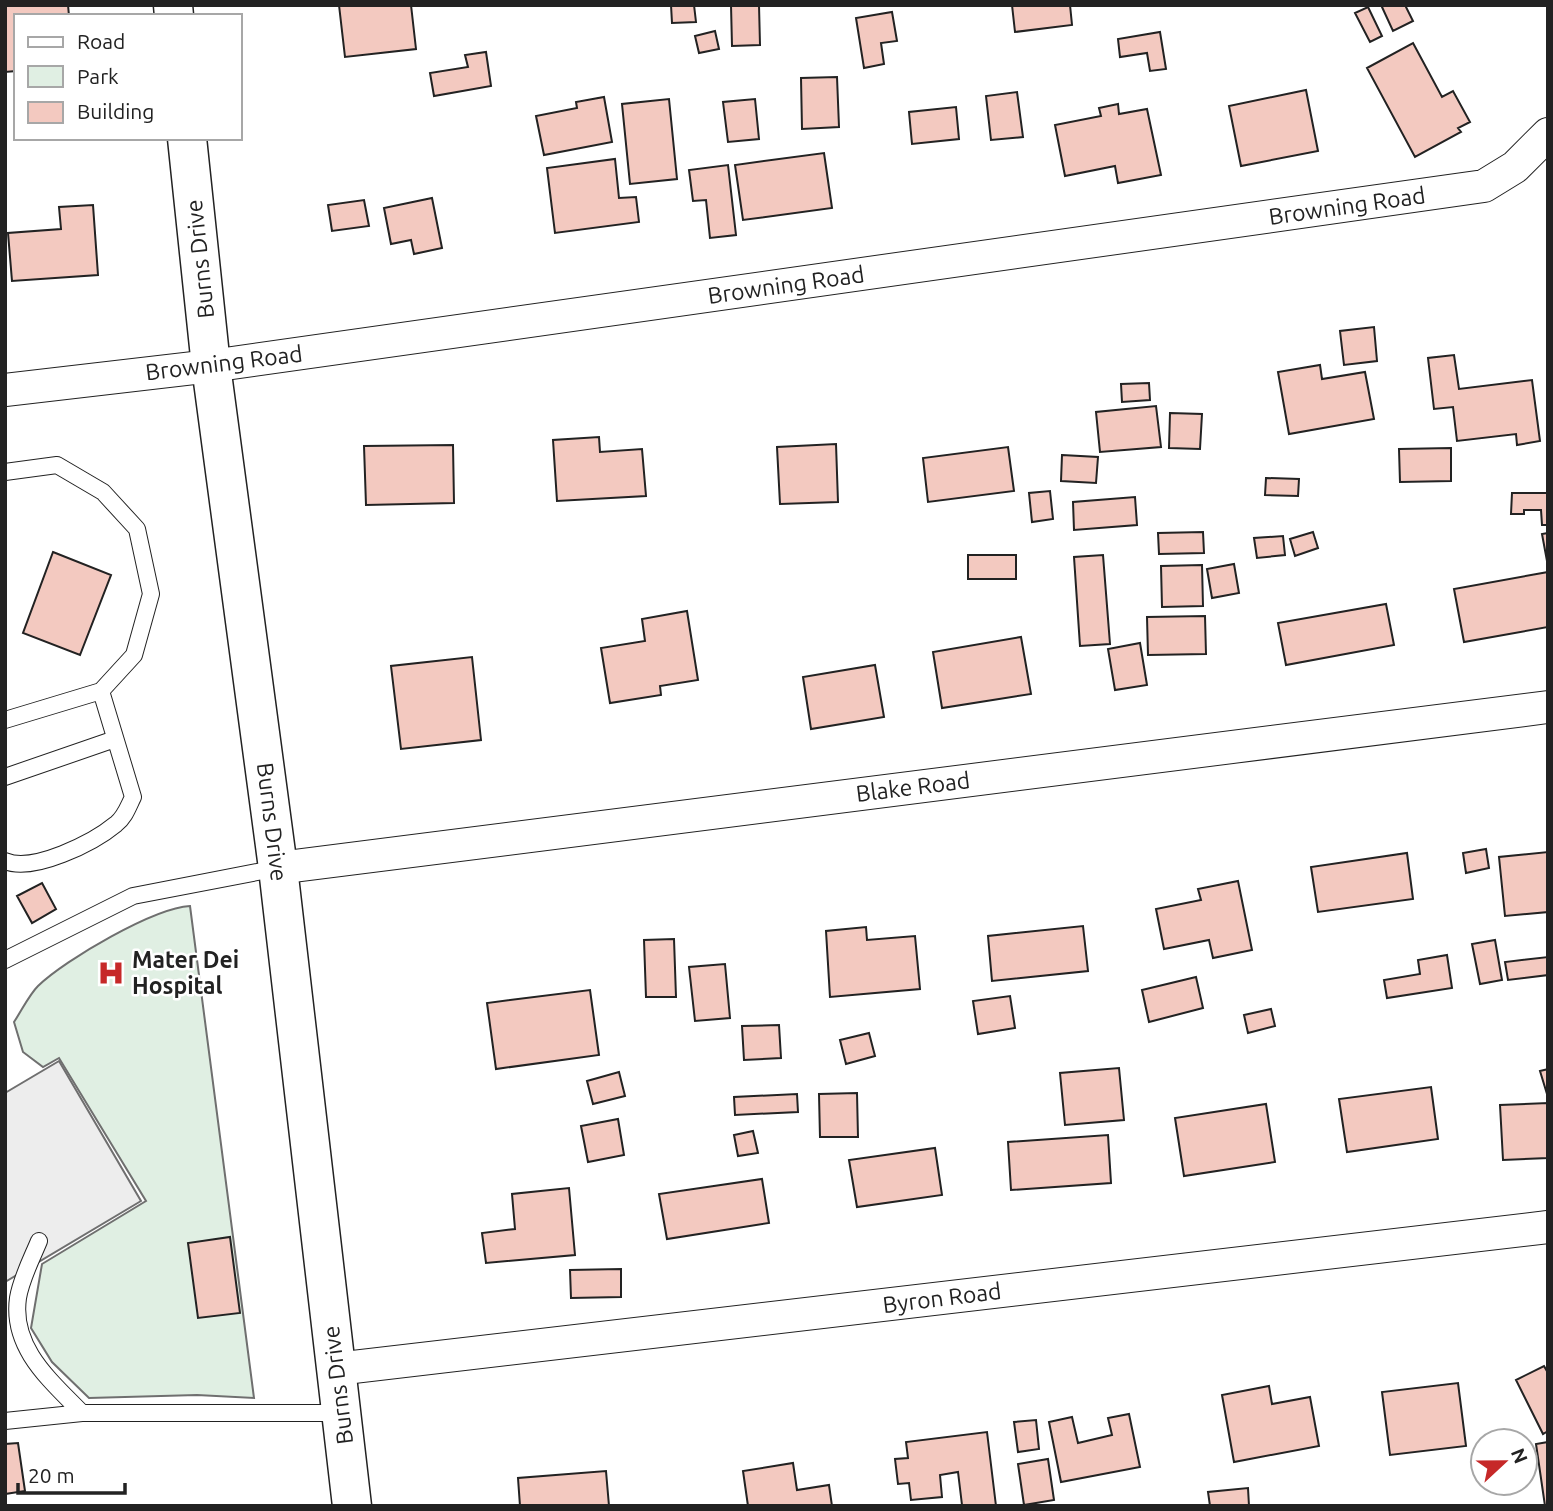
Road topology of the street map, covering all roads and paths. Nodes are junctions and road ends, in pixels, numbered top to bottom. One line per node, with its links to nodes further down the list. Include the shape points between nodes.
1 (1548, 134): 3 (street, Browning Road, via 1515,167 1484,186)
2 (187, 140): 3 (main road, Burns Drive)
3 (211, 366): 4 (street, Browning Road); 12 (main road, Burns Drive)
4 (5, 390)
5 (5, 472): 6 (lane, via 57,465 103,492 137,530 151,594 134,655)
6 (101, 691): 8 (lane); 9 (lane)
7 (1548, 707): 12 (street, Blake Road)
8 (5, 720)
9 (115, 739): 10 (lane); 11 (lane, via 133,797 117,824 37,862 16,866)
10 (5, 777)
11 (5, 861)
12 (278, 868): 13 (lane, via 132,896); 16 (main road, Burns Drive)
13 (5, 960)
14 (1548, 1227): 16 (street, Byron Road)
15 (39, 1241): 17 (lane, via 18,1297 18,1332 37,1367)
16 (336, 1369): 18 (main road, Burns Drive)
17 (82, 1413): 18 (lane); 19 (lane)
18 (341, 1413): 20 (main road, Burns Drive)
19 (5, 1421)
20 (352, 1506)

